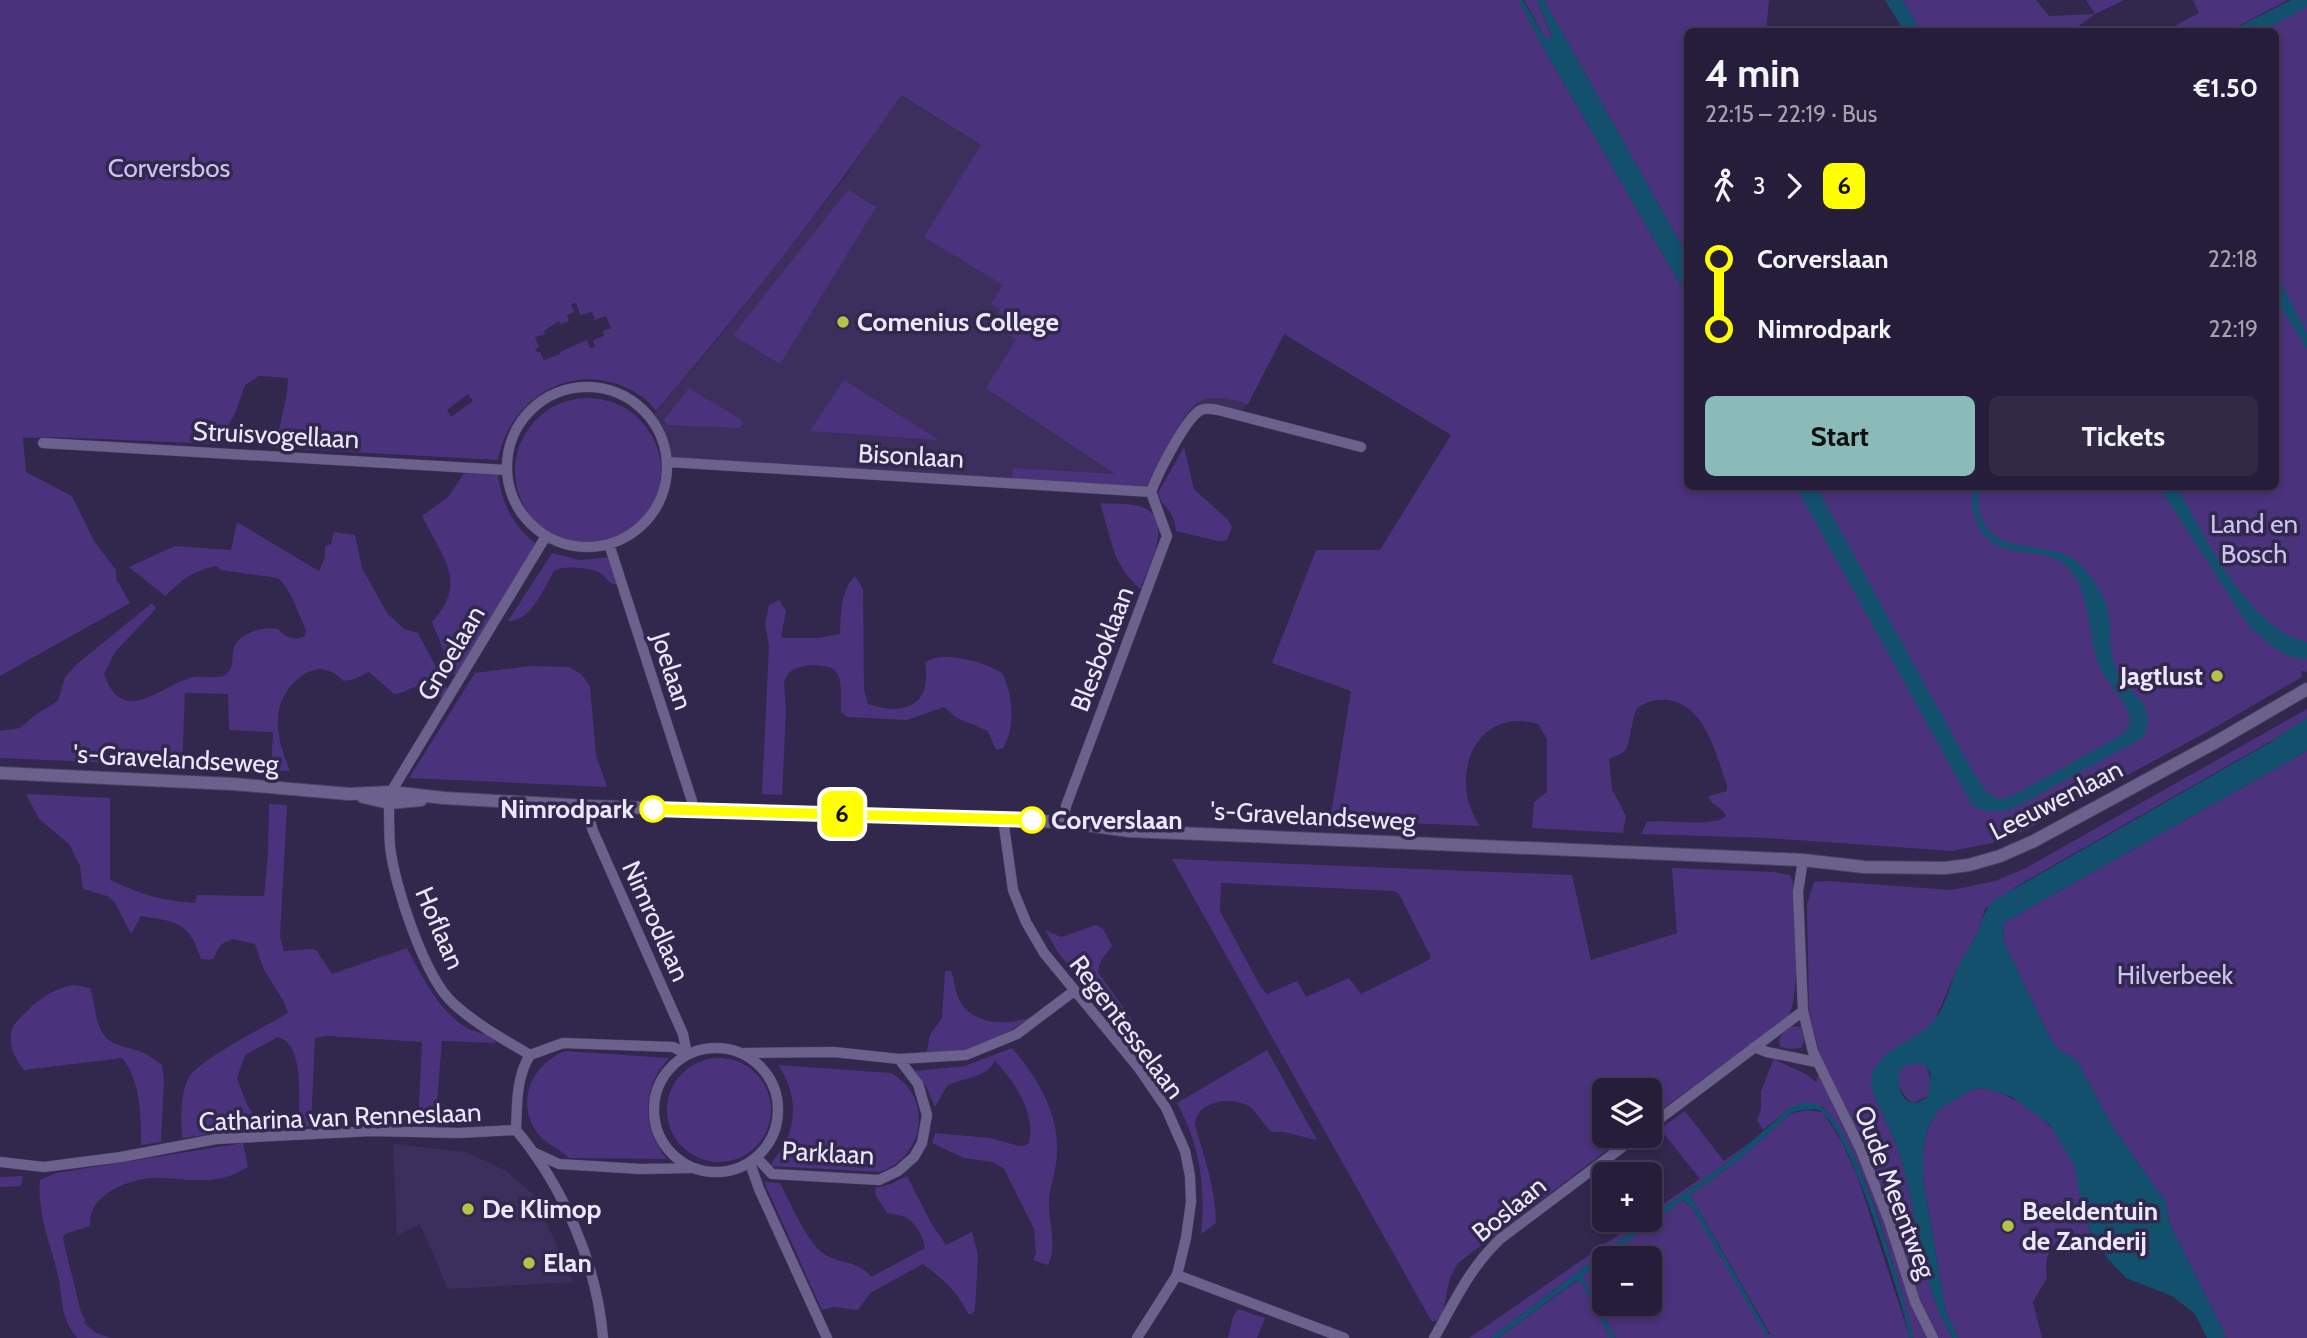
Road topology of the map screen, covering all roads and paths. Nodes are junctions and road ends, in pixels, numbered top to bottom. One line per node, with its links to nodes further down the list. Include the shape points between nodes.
1 (43, 443): 4 (street, Struisvogellaan)
2 (1361, 447): 5 (street, via 1202,409 1190,418)
3 (667, 462): 4 (street, via 664,443 651,418 635,402 593,386 560,392 531,409 517,426); 5 (street, Bisonlaan); 7 (street, via 664,489 653,514 633,533)
4 (506, 470): 6 (street, via 517,508)
5 (1152, 492): 14 (street, Blesboklaan, via 1167,536)
6 (546, 536): 7 (street, via 566,545); 10 (street, Gnoelaan)
7 (609, 544): 12 (street, Joelaan, via 692,800)
8 (2307, 689): 15 (street, Leeuwenlaan, via 2057,829 2000,856 1969,865 1922,869)
9 (0, 773): 10 (street, 's-Gravelandseweg)
10 (390, 797): 11 (street, 's-Gravelandseweg); 21 (street, Hoflaan, via 390,849 428,968 452,1003)
11 (588, 806): 12 (street, 's-Gravelandseweg); 19 (street, Nimrodlaan, via 593,831 683,1034)
12 (690, 810): 13 (street, 's-Gravelandseweg)
13 (1003, 819): 14 (street, 's-Gravelandseweg); 16 (street, Regentesselaan, via 1013,890 1021,912 1044,953)
14 (1063, 821): 15 (street, 's-Gravelandseweg, via 1130,831)
15 (1803, 860): 17 (street, Oude Meentweg, via 1798,892)
16 (1074, 991): 22 (street, via 1017,1034 966,1055); 31 (street, Regentesselaan, via 1138,1067 1166,1108 1185,1151 1191,1202)
17 (1802, 1011): 18 (street); 23 (street, Oude Meentweg)
18 (1754, 1047): 23 (street); 24 (street)
19 (687, 1054): 20 (street, via 722,1047); 21 (street, via 673,1046 563,1043); 30 (street, via 668,1068 657,1089 653,1112 658,1135 672,1155)
20 (745, 1054): 22 (street, via 834,1052); 28 (street, via 762,1066 779,1102 778,1123 770,1142)
21 (530, 1055): 25 (street, via 519,1084)
22 (899, 1059): 28 (street, Parklaan, via 918,1084 927,1115 922,1143 898,1171 879,1180 772,1174)
23 (1816, 1062): 37 (street, Oude Meentweg, via 1860,1148 1915,1302)
24 (1662, 1117)
25 (516, 1130): 27 (street); 29 (street, Catharina van Renneslaan, via 216,1139 44,1167)
26 (1621, 1148): 36 (street, Boslaan, via 1488,1251 1468,1276)
27 (535, 1152): 30 (street, via 559,1164); 32 (street, via 568,1211 587,1264)
28 (753, 1160): 30 (street, via 731,1171); 33 (street, via 759,1189)
29 (0, 1161)
30 (691, 1168)
31 (1177, 1275): 34 (street, Regentesselaan); 35 (street)
32 (603, 1338)
33 (827, 1338)
34 (1138, 1338)
35 (1344, 1338)
36 (1434, 1338)
37 (1933, 1338)

